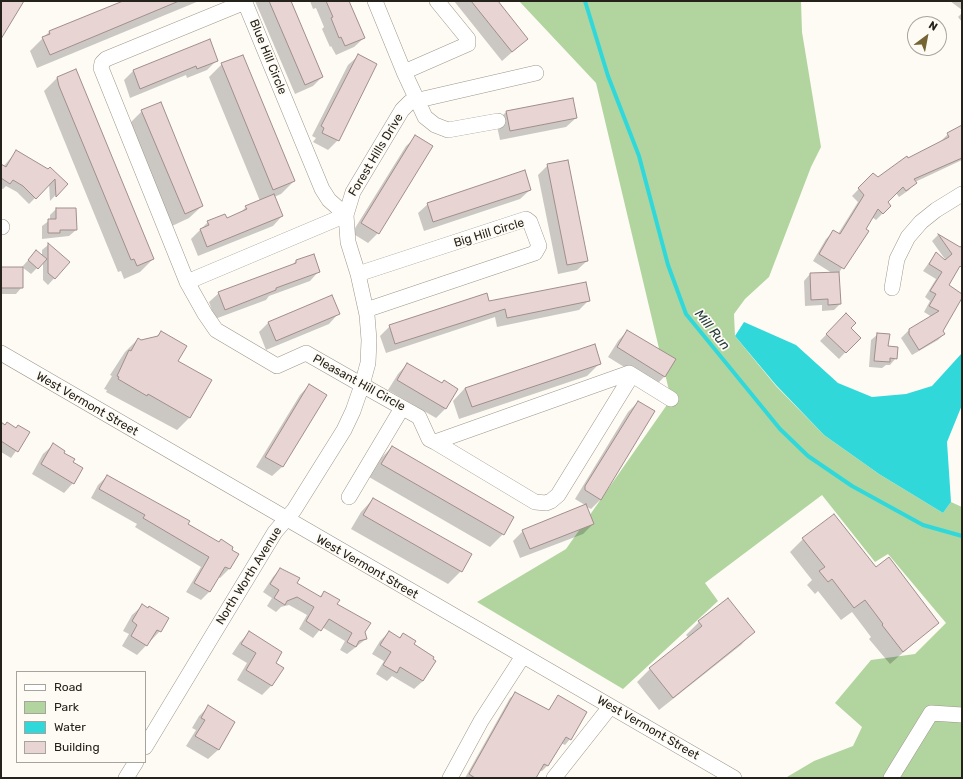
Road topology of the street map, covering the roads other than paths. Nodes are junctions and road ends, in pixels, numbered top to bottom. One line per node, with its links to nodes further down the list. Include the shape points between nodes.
1 (375, 1): 3 (street)
2 (437, 1): 3 (street, via 468,39 468,44)
3 (404, 72): 5 (street)
4 (536, 72): 5 (street, Forest Hills Drive)
5 (416, 100): 6 (street, via 425,117 435,125 448,130); 8 (street, Forest Hills Drive, via 402,110 351,194)
6 (498, 121)
7 (962, 194): 11 (street, via 936,210 908,236 897,259)
8 (346, 214): 9 (street, via 348,242); 10 (street); 10 (street, Blue Hill Circle, via 329,200 322,188 246,5 240,4 106,59 101,68)
9 (358, 274): 12 (street); 12 (street, Big Hill Circle, via 526,219 530,222 539,246 535,253)
10 (187, 282): 15 (street, Pleasant Hill Circle, via 216,330 277,366 306,353)
11 (892, 288)
12 (366, 310): 15 (street, via 369,351)
13 (1, 353): 20 (street, West Vermont Street)
14 (632, 375): 16 (street); 18 (street, via 628,373); 18 (street, Pleasant Hill Circle, via 558,495 546,504 535,502)
15 (362, 385): 17 (street, Pleasant Hill Circle); 20 (street, North Worth Avenue, via 344,430 294,510)
16 (671, 399)
17 (402, 408): 18 (street, Pleasant Hill Circle, via 419,417 429,440); 19 (street)
18 (435, 442)
19 (349, 497)
20 (285, 520): 21 (street, West Vermont Street); 24 (street, North Worth Avenue, via 275,532)
21 (523, 656): 22 (street, West Vermont Street); 27 (street, via 481,720)
22 (610, 706): 28 (street); 29 (street, West Vermont Street)
23 (962, 715): 30 (street, via 932,713)
24 (146, 745)
25 (135, 763): 26 (street)
26 (126, 778)
27 (450, 778)
28 (554, 778)
29 (734, 778)
30 (891, 778)

